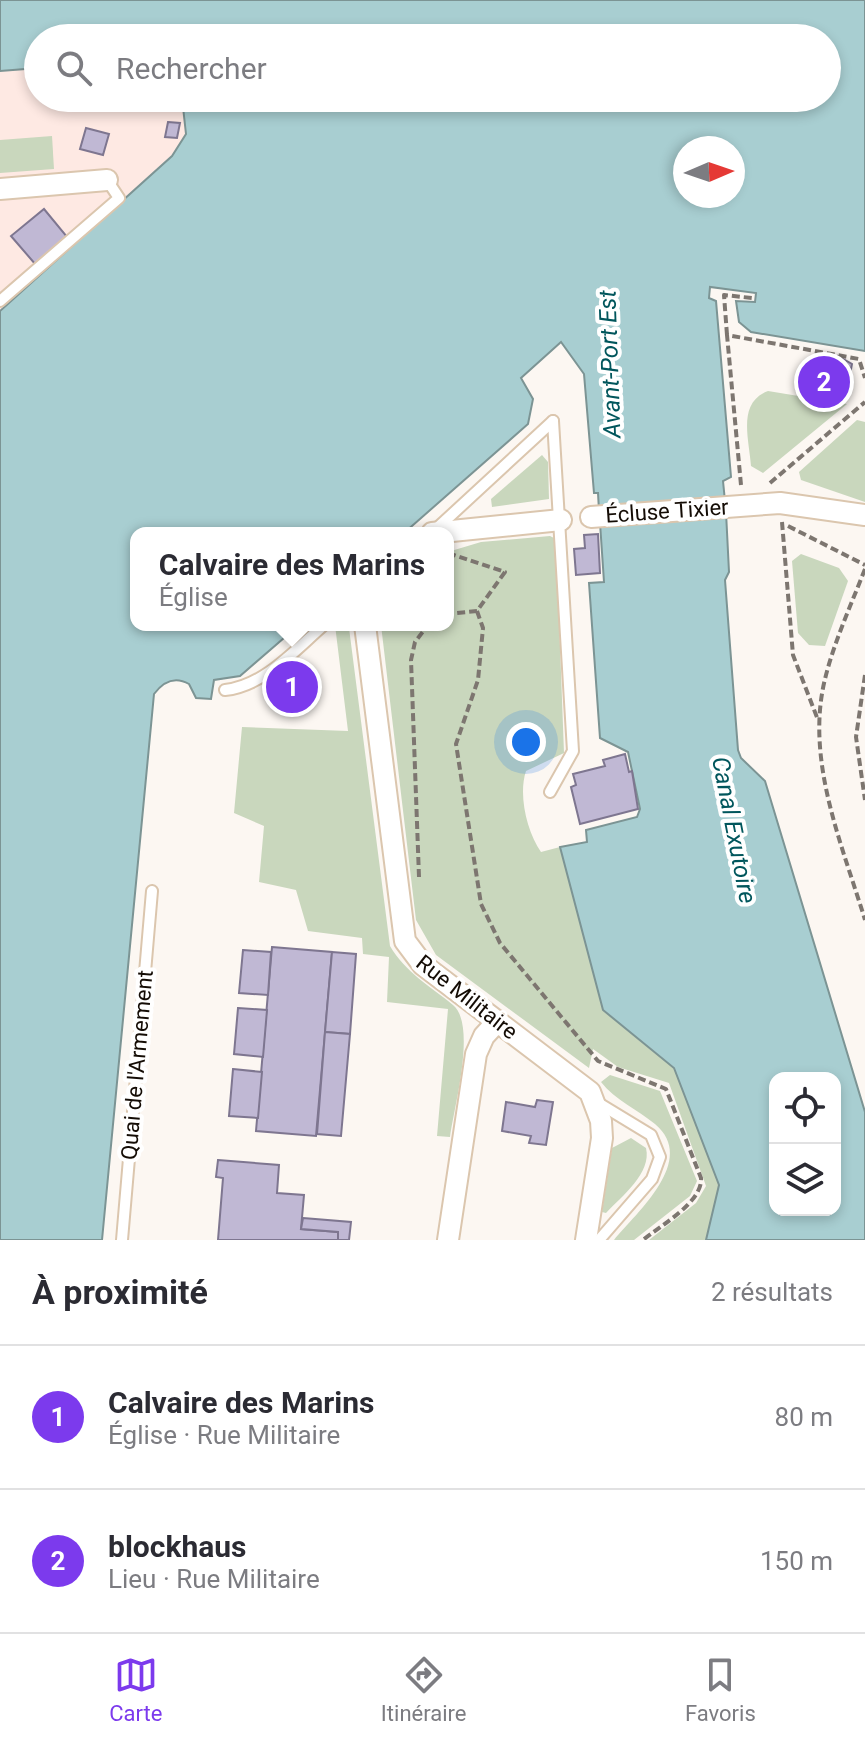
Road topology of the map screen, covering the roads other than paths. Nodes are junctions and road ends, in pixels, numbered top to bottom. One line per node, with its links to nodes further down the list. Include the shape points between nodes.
1 (107, 180): 2 (street); 3 (lane, via 119,198)
2 (0, 189)
3 (0, 301)
4 (865, 515): 5 (street, Écluse Tixier, via 781,513 743,506)
5 (591, 517): 6 (lane)
6 (561, 520): 7 (lane, via 553,421); 8 (street); 12 (lane, via 573,751)
7 (438, 527)
8 (454, 530)
9 (317, 631): 11 (lane, via 263,677)
10 (366, 631): 14 (street, Rue Militaire, via 405,941 423,965)
11 (225, 690)
12 (550, 792)
13 (152, 891): 16 (lane, Quai de l'Armement)
14 (497, 1022): 15 (street, Rue Militaire, via 579,1081); 17 (street, via 476,1054)
15 (594, 1100): 18 (street, via 602,1138); 19 (lane, via 651,1135 660,1157 652,1179)
16 (122, 1240)
17 (448, 1240)
18 (586, 1240)
19 (599, 1240)

